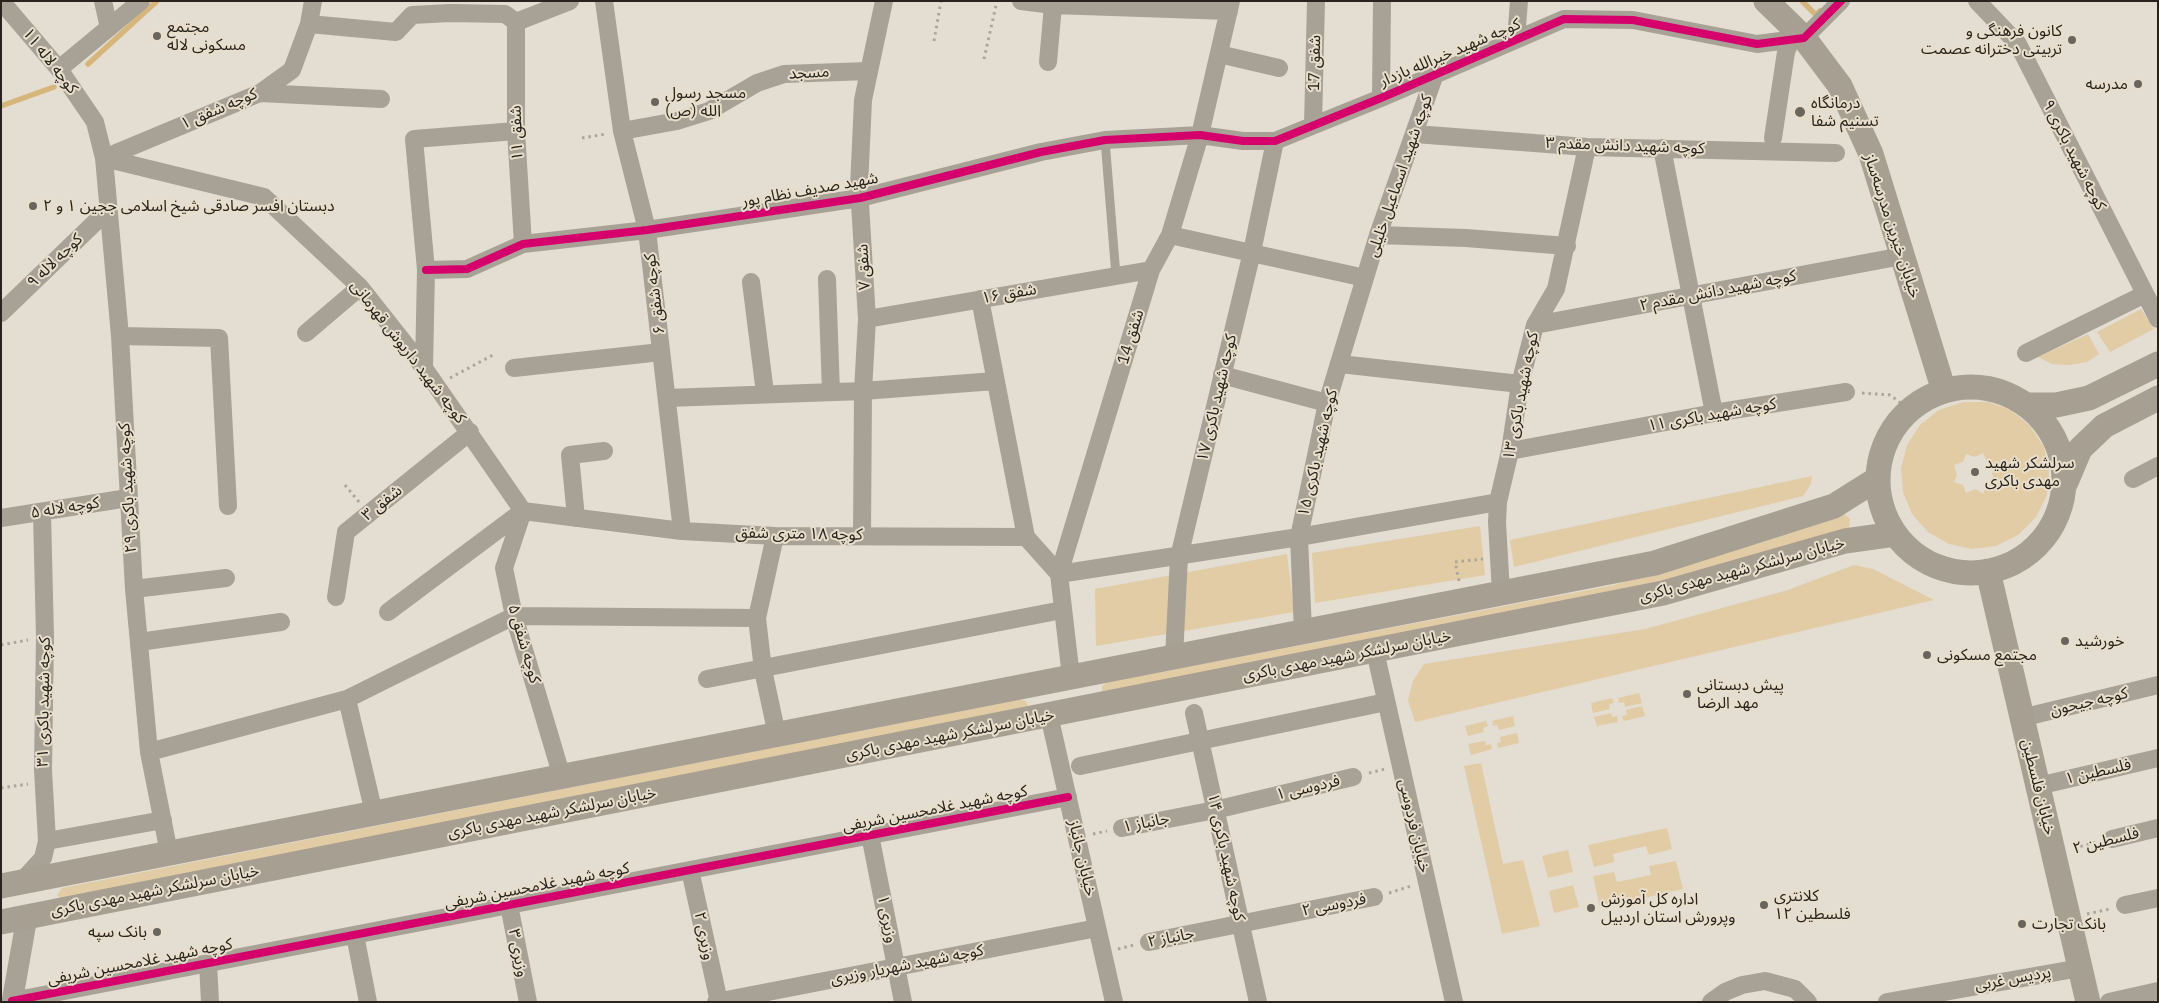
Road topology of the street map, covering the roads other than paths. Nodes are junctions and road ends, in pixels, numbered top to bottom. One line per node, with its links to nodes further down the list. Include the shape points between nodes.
1 (1, 1): 25 (street, کوچه لاله ۱۱)
2 (103, 1): 19 (street)
3 (141, 1): 19 (street)
4 (313, 1): 18 (street, کوچه شفق ۱)
5 (570, 1): 17 (street)
6 (604, 1): 34 (street, کوچه شفق ۶)
7 (884, 1): 26 (street, شفق ۷)
8 (1021, 1): 15 (street)
9 (1316, 1): 32 (street, شفق 17)
10 (1382, 1): 29 (street)
11 (1519, 1): 20 (street)
12 (1766, 1): 21 (main road, خیابان خیرین مدرسه‌ساز)
13 (1841, 1): 21 (street)
14 (1977, 1): 60 (street, کوچه شهید باکری ۹, via 2018,44)
15 (1053, 5): 16 (street); 23 (street)
16 (1230, 6): 22 (street, شفق 14)
17 (516, 22): 18 (street, via 505,14 450,13 412,14 396,32); 33 (street, شفق ۱۱)
18 (309, 24): 28 (street, کوچه شفق ۱, via 292,70)
19 (109, 28): 25 (street)
20 (1516, 39): 21 (street, کوچه شهید خیرالله بازدار, via 1564,19 1633,20 1757,44); 27 (street, کوچه شهید خیرالله بازدار)
21 (1798, 39): 37 (street, via 1786,52); 52 (main road, خیابان خیرین مدرسه‌ساز, via 1840,86 1867,145)
22 (1219, 54): 24 (street); 36 (street, شفق 14)
23 (1048, 62)
24 (1280, 68)
25 (59, 69): 31 (street, کوچه لاله ۱۱)
26 (868, 71): 34 (street, مسجد, via 784,74 757,83 709,111 677,121); 44 (street, شفق ۷, via 863,109)
27 (1435, 74): 29 (street, کوچه شهید خیرالله بازدار); 35 (street, کوچه شهید اسماعیل خلیلی)
28 (260, 93): 30 (street); 43 (street, کوچه شفق ۱)
29 (1381, 98): 32 (street, کوچه شهید خیرالله بازدار)
30 (381, 99)
31 (95, 122): 43 (street, کوچه شهید باکری ۲۹)
32 (1313, 125): 39 (street, کوچه شهید خیرالله بازدار)
33 (516, 131): 49 (street, شفق ۱۱); 53 (street, via 414,139)
34 (622, 131): 46 (street, کوچه شفق ۶)
35 (1415, 134): 40 (street, کوچه شهید دانش مقدم ۳); 48 (street, کوچه شهید اسماعیل خلیلی)
36 (1200, 135): 38 (street, شهید صدیف نظام پور); 39 (street, کوچه شهید خیرالله بازدار, via 1243,141); 47 (street, شفق 14)
37 (1773, 138)
38 (1106, 140): 44 (street, شهید صدیف نظام پور, via 1041,152); 55 (lane)
39 (1275, 140): 51 (street, کوچه شهید باکری ۱۷)
40 (1587, 147): 41 (street, کوچه شهید دانش مقدم ۳); 50 (street, کوچه شهید باکری ۱۳)
41 (1662, 148): 42 (street, کوچه شهید دانش مقدم ۳); 61 (street)
42 (1836, 153)
43 (104, 158): 45 (street, کوچه شهید باکری ۲۹); 59 (street, کوچه شهید داریوش قهرمانی, via 264,197)
44 (860, 198): 46 (street, شهید صدیف نظام پور); 64 (street, شفق ۷)
45 (109, 209): 63 (street, کوچه لاله ۹); 68 (street, کوچه شهید باکری ۲۹)
46 (647, 230): 49 (street, شهید صدیف نظام پور); 69 (street, کوچه شفق ۶)
47 (1170, 235): 51 (street); 54 (street, شفق 14)
48 (1378, 235): 50 (street); 56 (street, کوچه شهید اسماعیل خلیلی)
49 (523, 244): 53 (street, شهید صدیف نظام پور, via 467,269)
50 (1567, 246): 66 (street, کوچه شهید باکری ۱۳, via 1556,289)
51 (1252, 252): 56 (street); 75 (street, کوچه شهید باکری ۱۷)
52 (1902, 256): 61 (street, کوچه شهید دانش مقدم ۲); 78 (main road, خیابان خیرین مدرسه‌ساز)
53 (426, 270): 73 (street)
54 (1151, 270): 55 (street, شفق ۱۶); 110 (street, شفق 14)
55 (1116, 276): 62 (street, شفق ۱۶)
56 (1365, 278): 71 (street, کوچه شهید باکری ۱۵)
57 (828, 279): 80 (street)
58 (751, 282): 82 (street)
59 (360, 287): 67 (street); 73 (street, کوچه شهید داریوش قهرمانی)
60 (2145, 294): 65 (street, کوچه شهید باکری ۹); 70 (street)
61 (1691, 296): 66 (street, کوچه شهید دانش مقدم ۲); 87 (street)
62 (980, 299): 64 (street, شفق ۱۶); 76 (street)
63 (1, 313)
64 (867, 319): 79 (street, شفق ۷)
65 (2158, 319)
66 (1535, 325): 77 (street, کوچه شهید باکری ۱۳)
67 (306, 333)
68 (120, 336): 95 (street, کوچه شهید باکری ۲۹); 97 (street, via 219,338)
69 (661, 352): 74 (street); 83 (street, کوچه شفق ۶)
70 (2026, 353)
71 (1340, 364): 77 (street); 85 (street, کوچه شهید باکری ۱۵)
72 (2158, 364): 86 (main road, via 2089,398 2056,405)
73 (424, 368): 88 (street, کوچه شهید داریوش قهرمانی)
74 (514, 368)
75 (1222, 375): 85 (street); 108 (street, کوچه شهید باکری ۱۷)
76 (995, 381): 79 (street); 106 (street)
77 (1520, 384): 90 (street, کوچه شهید باکری ۱۳)
78 (1944, 390): 86 (main road, via 1973,386 2002,391); 92 (main road, via 1926,398 1896,424 1880,459)
79 (863, 391): 80 (street); 104 (street, شفق ۷)
80 (831, 392): 82 (street)
81 (1846, 392): 87 (street, کوچه شهید باکری ۱۱)
82 (765, 393): 83 (street)
83 (666, 398): 102 (street, کوچه شفق ۶)
84 (2158, 398): 94 (main road, via 2104,426 2080,449)
85 (1327, 403): 107 (street, کوچه شهید باکری ۱۵)
86 (2028, 405): 94 (main road, via 2048,426 2061,452)
87 (1714, 413): 90 (street, کوچه شهید باکری ۱۱)
88 (470, 432): 98 (street, کوچه شهید داریوش قهرمانی); 114 (street, شفق ۳, via 346,532)
89 (604, 451): 101 (street, via 570,455)
90 (1510, 451): 96 (street, کوچه شهید باکری ۱۳)
91 (2158, 466): 93 (street)
92 (1878, 479): 103 (main road, via 1882,508); 113 (main road, خیابان سرلشکر شهید مهدی باکری, via 1834,506 1655,563)
93 (2133, 479)
94 (2066, 482): 109 (main road, via 2061,510 2047,536 2026,557 2000,570)
95 (128, 498): 99 (street, کوچه لاله ۵); 112 (street, کوچه شهید باکری ۲۹)
96 (1498, 502): 107 (street); 113 (street, کوچه شهید باکری ۱۳)
97 (228, 506)
98 (524, 511): 101 (street, کوچه ۱۸ متری شفق); 116 (street); 117 (street, کوچه شفق ۵, via 504,568)
99 (42, 513): 100 (street, کوچه لاله ۵); 149 (street, کوچه شهید باکری ۳۱)
100 (1, 518)
101 (576, 518): 102 (street, کوچه ۱۸ متری شفق)
102 (682, 531): 105 (street, کوچه ۱۸ متری شفق)
103 (1895, 534): 109 (main road, via 1915,555 1941,569 1970,574); 122 (main road, خیابان سرلشکر شهید مهدی باکری, via 1845,540 1664,594)
104 (862, 535): 105 (street, کوچه ۱۸ متری شفق); 106 (street, کوچه ۱۸ متری شفق)
105 (775, 536): 118 (street)
106 (1026, 537): 110 (street)
107 (1299, 537): 108 (street); 120 (street, کوچه شهید باکری ۱۵)
108 (1180, 557): 110 (street); 123 (street, کوچه شهید باکری ۱۷)
109 (1988, 571): 132 (main road, خیابان فلسطین)
110 (1059, 574): 115 (street, شفق 14)
111 (226, 578): 112 (street)
112 (134, 589): 121 (street, کوچه شهید باکری ۲۹)
113 (1501, 593): 120 (main road, خیابان سرلشکر شهید مهدی باکری)
114 (336, 597)
115 (1062, 610): 124 (street); 125 (street, شفق 14)
116 (388, 612)
117 (514, 616): 118 (street); 128 (street); 138 (street, کوچه شفق ۵)
118 (757, 618): 124 (street)
119 (281, 622): 121 (street)
120 (1303, 632): 123 (main road, خیابان سرلشکر شهید مهدی باکری)
121 (139, 642): 135 (street, کوچه شهید باکری ۲۹)
122 (1375, 650): 129 (street, خیابان فردوسی); 131 (main road, خیابان سرلشکر شهید مهدی باکری)
123 (1174, 657): 125 (main road, خیابان سرلشکر شهید مهدی باکری)
124 (763, 670): 126 (street); 133 (street)
125 (1072, 677): 131 (main road); 133 (main road, خیابان سرلشکر شهید مهدی باکری)
126 (707, 680)
127 (2158, 685): 132 (street, کوچه جیحون)
128 (347, 699): 135 (street); 143 (street)
129 (1386, 702): 134 (street); 175 (street, خیابان فردوسی)
130 (1194, 713): 134 (street, کوچه شهید باکری ۱۴)
131 (1049, 715): 141 (street, خیابان جانباز); 157 (main road, خیابان سرلشکر شهید مهدی باکری)
132 (2021, 718): 140 (main road, خیابان فلسطین)
133 (777, 735): 138 (main road, خیابان سرلشکر شهید مهدی باکری)
134 (1200, 741): 137 (street); 142 (street, کوچه شهید باکری ۱۴)
135 (149, 752): 144 (street, کوچه شهید باکری ۲۹)
136 (2158, 758): 140 (street, فلسطین ۱)
137 (1080, 766)
138 (562, 777): 143 (main road, خیابان سرلشکر شهید مهدی باکری)
139 (1353, 777): 142 (street, فردوسی ۱)
140 (2038, 786): 165 (main road, خیابان فلسطین)
141 (1068, 797): 147 (street, کوچه شهید غلامحسین شریفی); 160 (street, خیابان جانباز)
142 (1216, 810): 145 (street, جانباز ۱); 159 (street, کوچه شهید باکری ۱۴)
143 (374, 813): 150 (main road, خیابان سرلشکر شهید مهدی باکری)
144 (163, 820): 149 (street); 150 (street, کوچه شهید باکری ۲۹)
145 (1122, 828)
146 (2158, 828): 148 (street, فلسطین ۲)
147 (870, 835): 151 (street, کوچه شهید غلامحسین شریفی); 164 (street, وزیری ۱)
148 (2112, 839)
149 (47, 841): 152 (street, کوچه شهید باکری ۳۱, via 43,858)
150 (170, 854): 152 (main road, خیابان سرلشکر شهید مهدی باکری)
151 (690, 870): 155 (street, کوچه شهید غلامحسین شریفی); 171 (street, وزیری ۲)
152 (11, 884): 157 (main road); 158 (main road)
153 (1374, 897): 159 (street, فردوسی ۲)
154 (2158, 898): 156 (street)
155 (509, 905): 161 (street, کوچه شهید غلامحسین شریفی); 170 (street, وزیری ۳)
156 (2125, 905)
157 (27, 917): 158 (main road, خیابان سرلشکر شهید مهدی باکری); 167 (street)
158 (2, 924)
159 (1240, 924): 162 (street, جانباز ۲); 174 (street, کوچه شهید باکری ۱۴)
160 (1097, 928): 164 (street, کوچه شهید شهریار وزیری); 173 (street, خیابان جانباز)
161 (355, 935): 163 (street, کوچه شهید غلامحسین شریفی); 169 (street)
162 (1149, 942)
163 (208, 963): 167 (street, کوچه شهید غلامحسین شریفی); 168 (street)
164 (896, 967): 171 (street, کوچه شهید شهریار وزیری); 172 (street, وزیری ۱)
165 (2080, 968): 178 (street, پردیس غربی); 179 (main road, خیابان فلسطین)
166 (2158, 991): 180 (street)
167 (12, 1001)
168 (210, 1002)
169 (368, 1002)
170 (528, 1002)
171 (718, 1002)
172 (902, 1002)
173 (1114, 1002)
174 (1258, 1002)
175 (1454, 1002)
176 (1711, 1002): 177 (street, via 1742,985 1765,981 1795,989)
177 (1808, 1002)
178 (1887, 1002)
179 (2088, 1002)
180 (2109, 1002)

